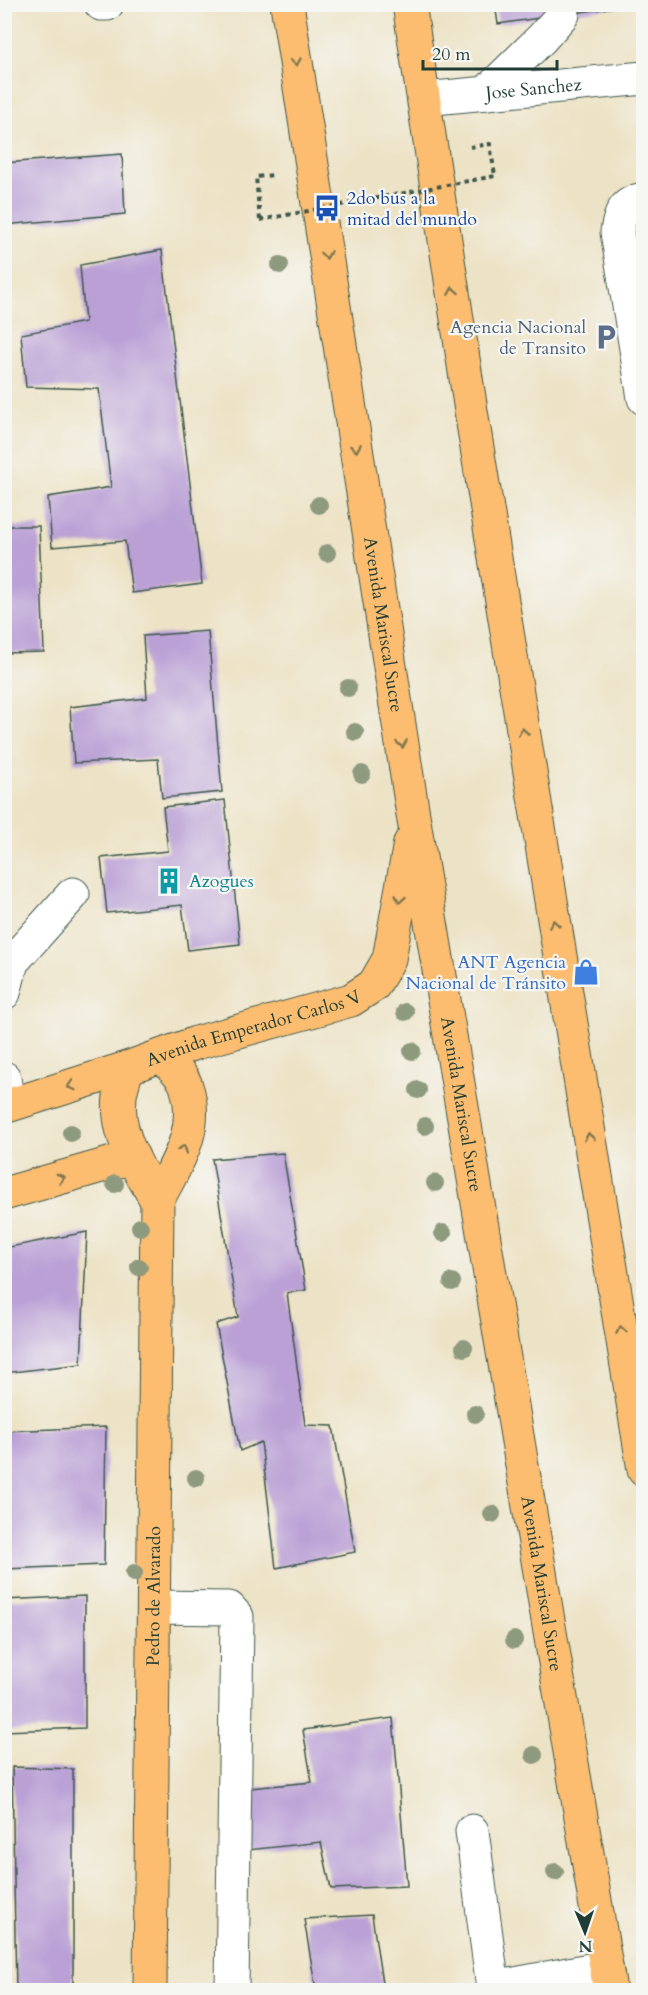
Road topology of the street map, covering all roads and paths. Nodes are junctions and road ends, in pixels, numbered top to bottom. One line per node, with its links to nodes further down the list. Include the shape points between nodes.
1 (101, 4): 2 (street)
2 (107, 4)
3 (287, 4): 13 (main road, Avenida Mariscal Sucre, one-way to 13)
4 (409, 4): 8 (main road)
5 (563, 14): 7 (street)
6 (644, 78): 7 (street, Jose Sanchez)
7 (486, 93): 8 (street, Jose Sanchez)
8 (424, 99): 22 (main road, one-way to 8, via 471,411)
9 (490, 144): 10 (path, bridge, via 495,176 260,220)
10 (256, 177)
11 (644, 199): 12 (street, via 631,201 626,207 617,232)
12 (644, 398)
13 (414, 821): 16 (main road, Avenida Emperador Carlos V, one-way to 16, via 389,960 374,985 351,1000 196,1043); 25 (main road, Avenida Mariscal Sucre)
14 (73, 894): 15 (street, via 12,962)
15 (4, 993)
16 (163, 1056): 17 (main road, Avenida Emperador Carlos V); 21 (main road, Pedro de Alvarado, one-way to 16, via 184,1150 192,1117 186,1084)
17 (127, 1068): 18 (main road, Avenida Emperador Carlos V, one-way to 18); 19 (main road, Pedro de Alvarado, via 120,1096 120,1126)
18 (6, 1097)
19 (133, 1157): 20 (main road, one-way to 19); 21 (main road, Pedro de Alvarado)
20 (4, 1194)
21 (157, 1201): 23 (main road, Pedro de Alvarado)
22 (644, 1470)
23 (154, 1607): 27 (main road, Pedro de Alvarado); 28 (street, via 229,1608 237,1617)
24 (472, 1831): 26 (street)
25 (608, 1979): 26 (street)
26 (493, 1989)
27 (150, 1990)
28 (232, 1990)

